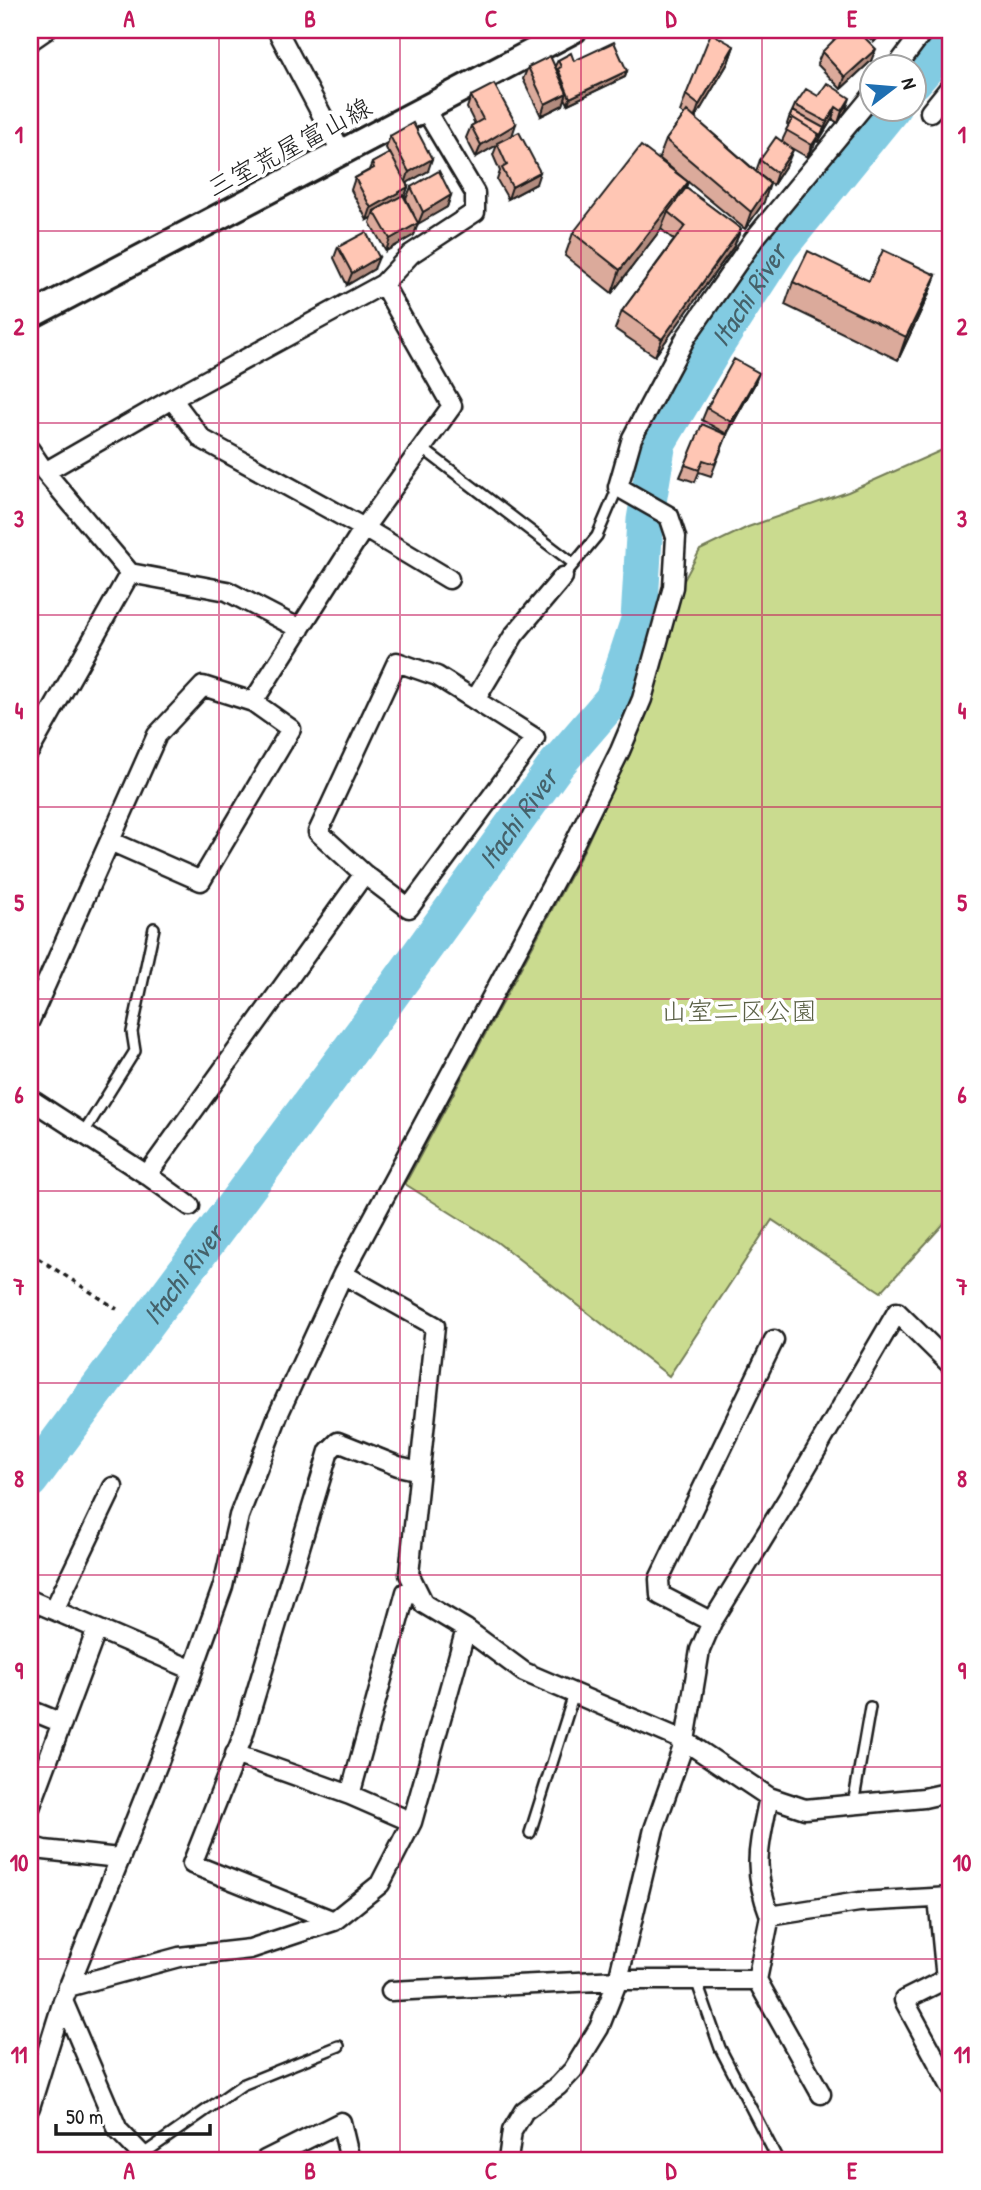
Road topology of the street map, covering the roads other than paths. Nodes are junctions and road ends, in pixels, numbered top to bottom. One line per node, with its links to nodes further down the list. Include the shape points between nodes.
1 (46, 30): 5 (street)
2 (277, 30): 11 (street)
3 (574, 30): 8 (main road, 三室荒屋富山線)
4 (924, 30): 6 (street)
5 (30, 41)
6 (908, 52)
7 (951, 86): 9 (street)
8 (425, 109): 11 (main road, 三室荒屋富山線); 12 (street, via 475,192 475,212 411,254)
9 (930, 112)
10 (858, 114): 18 (street, via 754,239 686,337 632,438)
11 (342, 153): 13 (main road, 三室荒屋富山線)
12 (383, 284): 14 (street); 15 (street, via 452,406)
13 (30, 316)
14 (172, 400): 17 (street); 19 (street, via 202,439)
15 (422, 448): 19 (street); 20 (lane)
16 (30, 450): 17 (street)
17 (45, 472): 21 (street)
18 (618, 487): 20 (lane, via 597,536); 35 (street, via 669,516 676,537 673,587 642,699 568,856)
19 (364, 528): 22 (street); 23 (street)
20 (569, 570): 24 (street, via 514,635)
21 (130, 573): 23 (street, via 227,591); 26 (street)
22 (449, 579)
23 (300, 629): 25 (street)
24 (475, 700): 28 (street, via 436,676 397,662 318,832); 28 (street, via 535,738 409,908)
25 (253, 702): 27 (street, via 204,686 157,735); 27 (street, via 291,729 201,881)
26 (30, 750)
27 (110, 841): 30 (street)
28 (364, 874): 33 (street)
29 (154, 928): 32 (lane, via 132,1032 135,1051)
30 (30, 1020)
31 (30, 1099): 32 (street)
32 (83, 1134): 33 (street)
33 (147, 1175): 34 (street)
34 (190, 1206)
35 (343, 1274): 38 (street, via 435,1326); 46 (street, via 278,1415 239,1516 223,1586)
36 (774, 1340): 43 (street, via 659,1579 660,1595)
37 (951, 1365): 43 (street, via 897,1312)
38 (420, 1471): 40 (street, via 409,1574); 52 (street, via 338,1442 329,1451)
39 (113, 1487): 42 (street)
40 (415, 1587): 45 (street, via 424,1604); 54 (street, via 406,1592)
41 (30, 1600): 42 (street)
42 (54, 1610): 44 (street)
43 (712, 1622): 51 (street, via 700,1650)
44 (97, 1629): 46 (street); 50 (street)
45 (466, 1629): 47 (street, via 524,1672); 58 (street)
46 (193, 1670): 61 (street)
47 (575, 1693): 51 (street); 59 (lane)
48 (870, 1707): 56 (lane)
49 (30, 1710): 50 (street)
50 (62, 1723): 57 (street)
51 (685, 1741): 55 (street); 65 (street, via 654,1829)
52 (235, 1754): 54 (street); 64 (street, via 192,1864)
53 (951, 1792): 56 (street)
54 (350, 1795): 58 (street)
55 (769, 1797): 56 (street, via 805,1809); 63 (street, via 757,1860)
56 (853, 1805)
57 (30, 1808)
58 (412, 1822): 64 (street, via 380,1884)
59 (530, 1833)
60 (30, 1846): 61 (street)
61 (119, 1858): 69 (street)
62 (945, 1897): 63 (street, via 859,1902); 71 (street, via 946,1979 904,2000)
63 (770, 1916): 67 (street)
64 (334, 1921): 69 (street, via 250,1949 179,1956)
65 (618, 1980): 66 (street); 68 (street); 77 (street, via 599,2028 573,2070 524,2111 512,2131)
66 (696, 1980): 67 (street); 78 (lane, via 720,2048)
67 (757, 1980): 72 (street)
68 (391, 1991)
69 (66, 1994): 73 (street); 74 (street, via 118,2130)
70 (339, 2046): 74 (lane, via 242,2085)
71 (951, 2087)
72 (821, 2094)
73 (30, 2107)
74 (145, 2158)
75 (265, 2160): 76 (street, via 341,2122)
76 (350, 2160)
77 (508, 2160)
78 (778, 2160)

